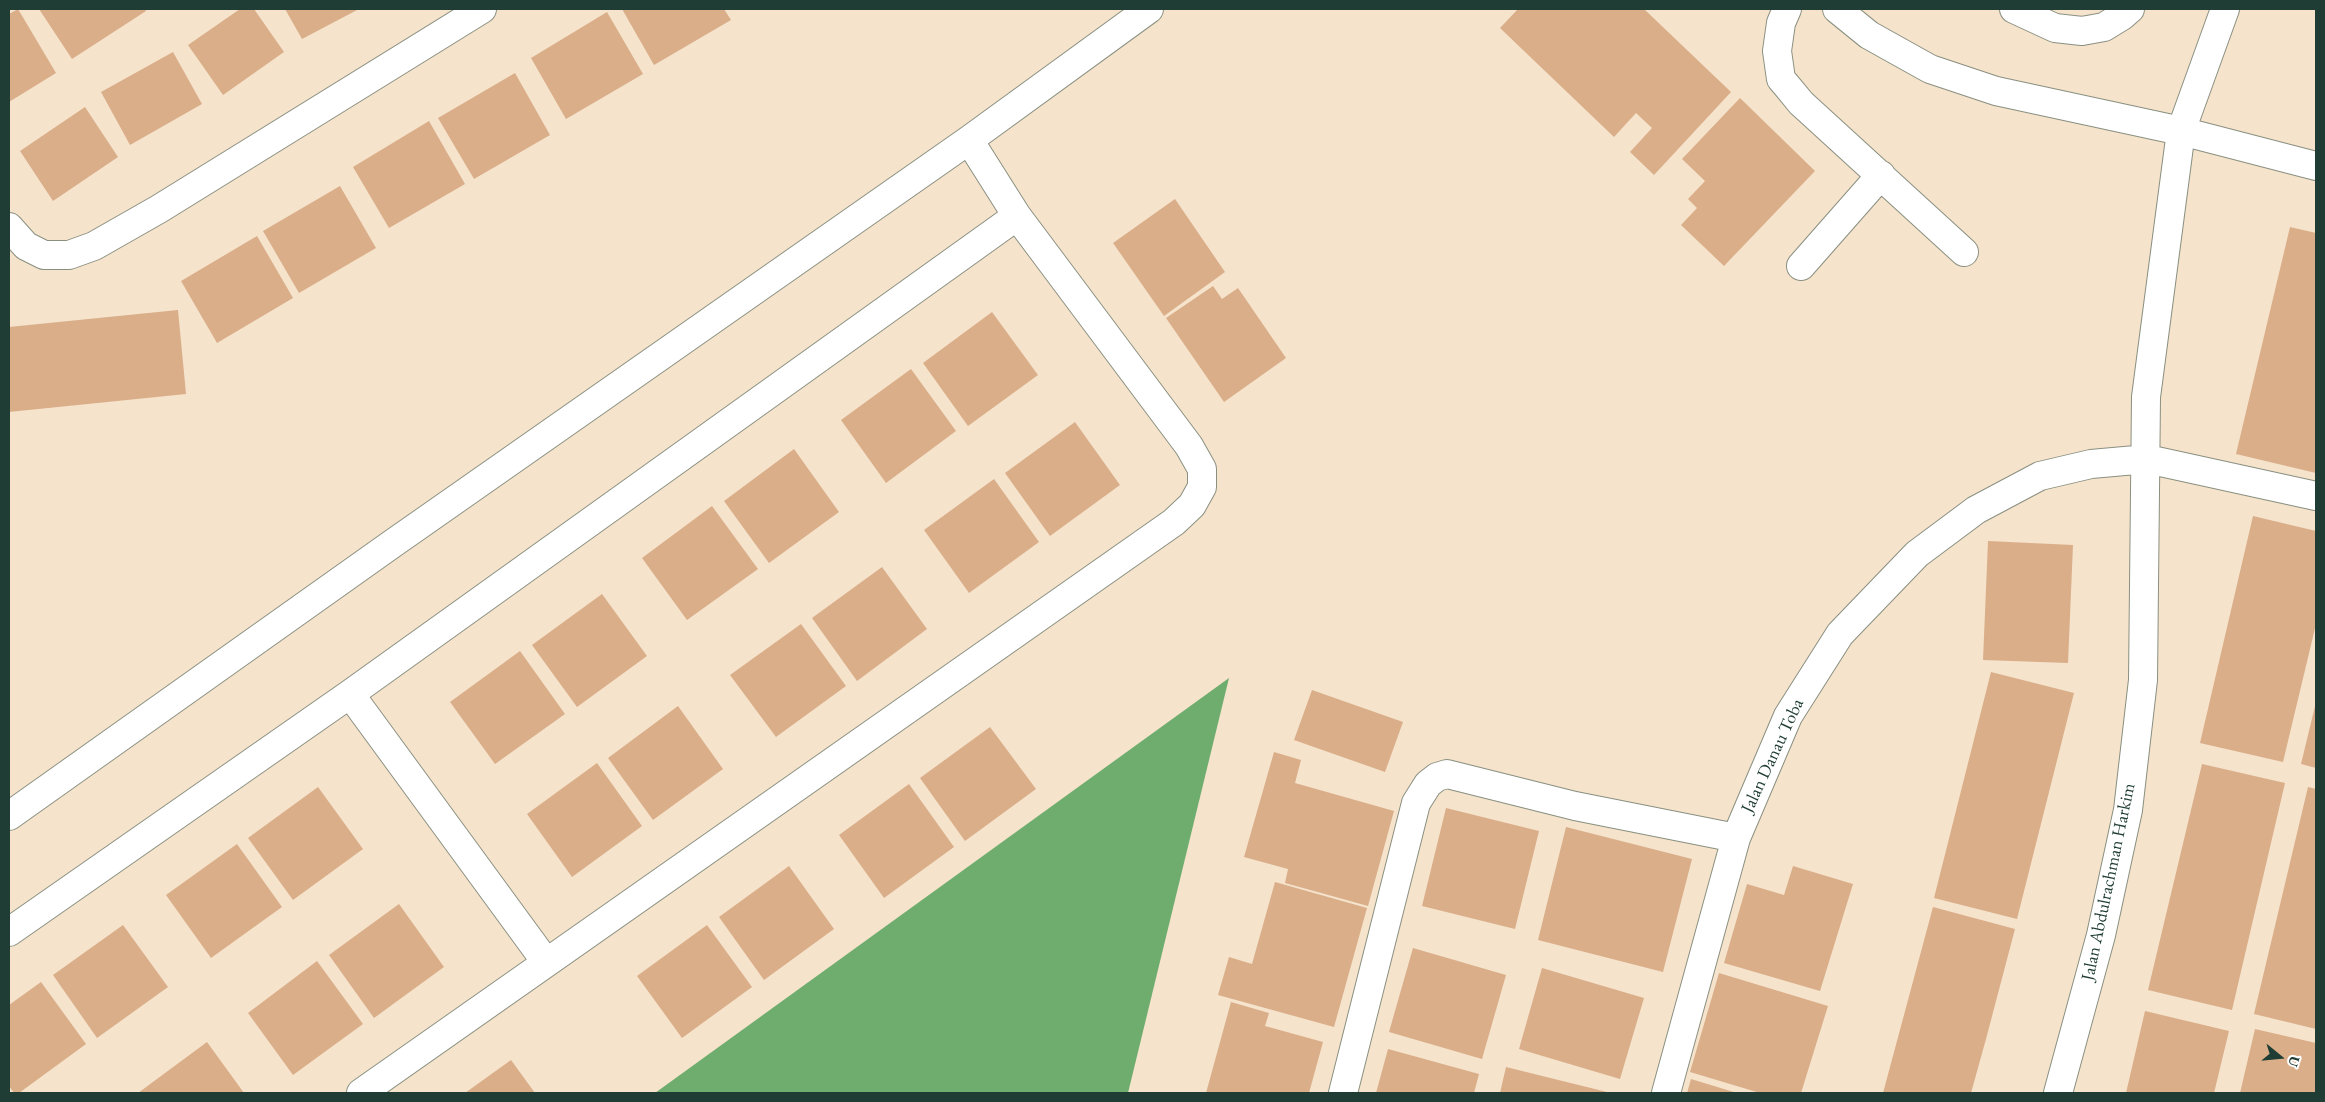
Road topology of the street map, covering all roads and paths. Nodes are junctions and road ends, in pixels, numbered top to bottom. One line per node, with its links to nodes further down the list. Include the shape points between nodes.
1 (482, 9): 13 (street, via 94,246 69,255 44,255 26,246)
2 (1149, 9): 9 (street)
3 (1787, 9): 11 (street, via 1781,23 1777,51 1781,79 1800,103)
4 (1837, 9): 8 (street, via 1869,35 1930,69 1996,91)
5 (2014, 9): 6 (street, via 2055,28 2082,31 2104,27)
6 (2130, 9)
7 (2226, 9): 8 (street, Jalan Abdulrachman Harkim)
8 (2181, 131): 10 (street); 16 (street, Jalan Abdulrachman Harkim, via 2146,397)
9 (969, 140): 12 (street); 19 (street)
10 (2316, 166)
11 (1881, 175): 14 (street); 15 (street)
12 (1017, 216): 18 (street); 22 (street, via 1189,446 1202,469 1202,487 1192,505 1174,522)
13 (9, 227)
14 (1964, 252)
15 (1801, 266)
16 (2147, 459): 17 (street, Jalan Danau Toba); 20 (street, Jalan Danau Toba, via 2092,464 2040,476 1976,510 1917,554 1840,634 1788,716); 26 (street, Jalan Abdulrachman Harkim, via 2143,680 2128,810 2101,935)
17 (2316, 496)
18 (350, 694): 21 (street); 22 (street)
19 (9, 816)
20 (1736, 838): 24 (street, via 1575,806 1447,774 1437,777 1428,784 1416,803); 25 (street, Jalan Danau Toba)
21 (9, 932)
22 (546, 962): 23 (street)
23 (362, 1093)
24 (1342, 1093)
25 (1666, 1093)
26 (2058, 1093)

